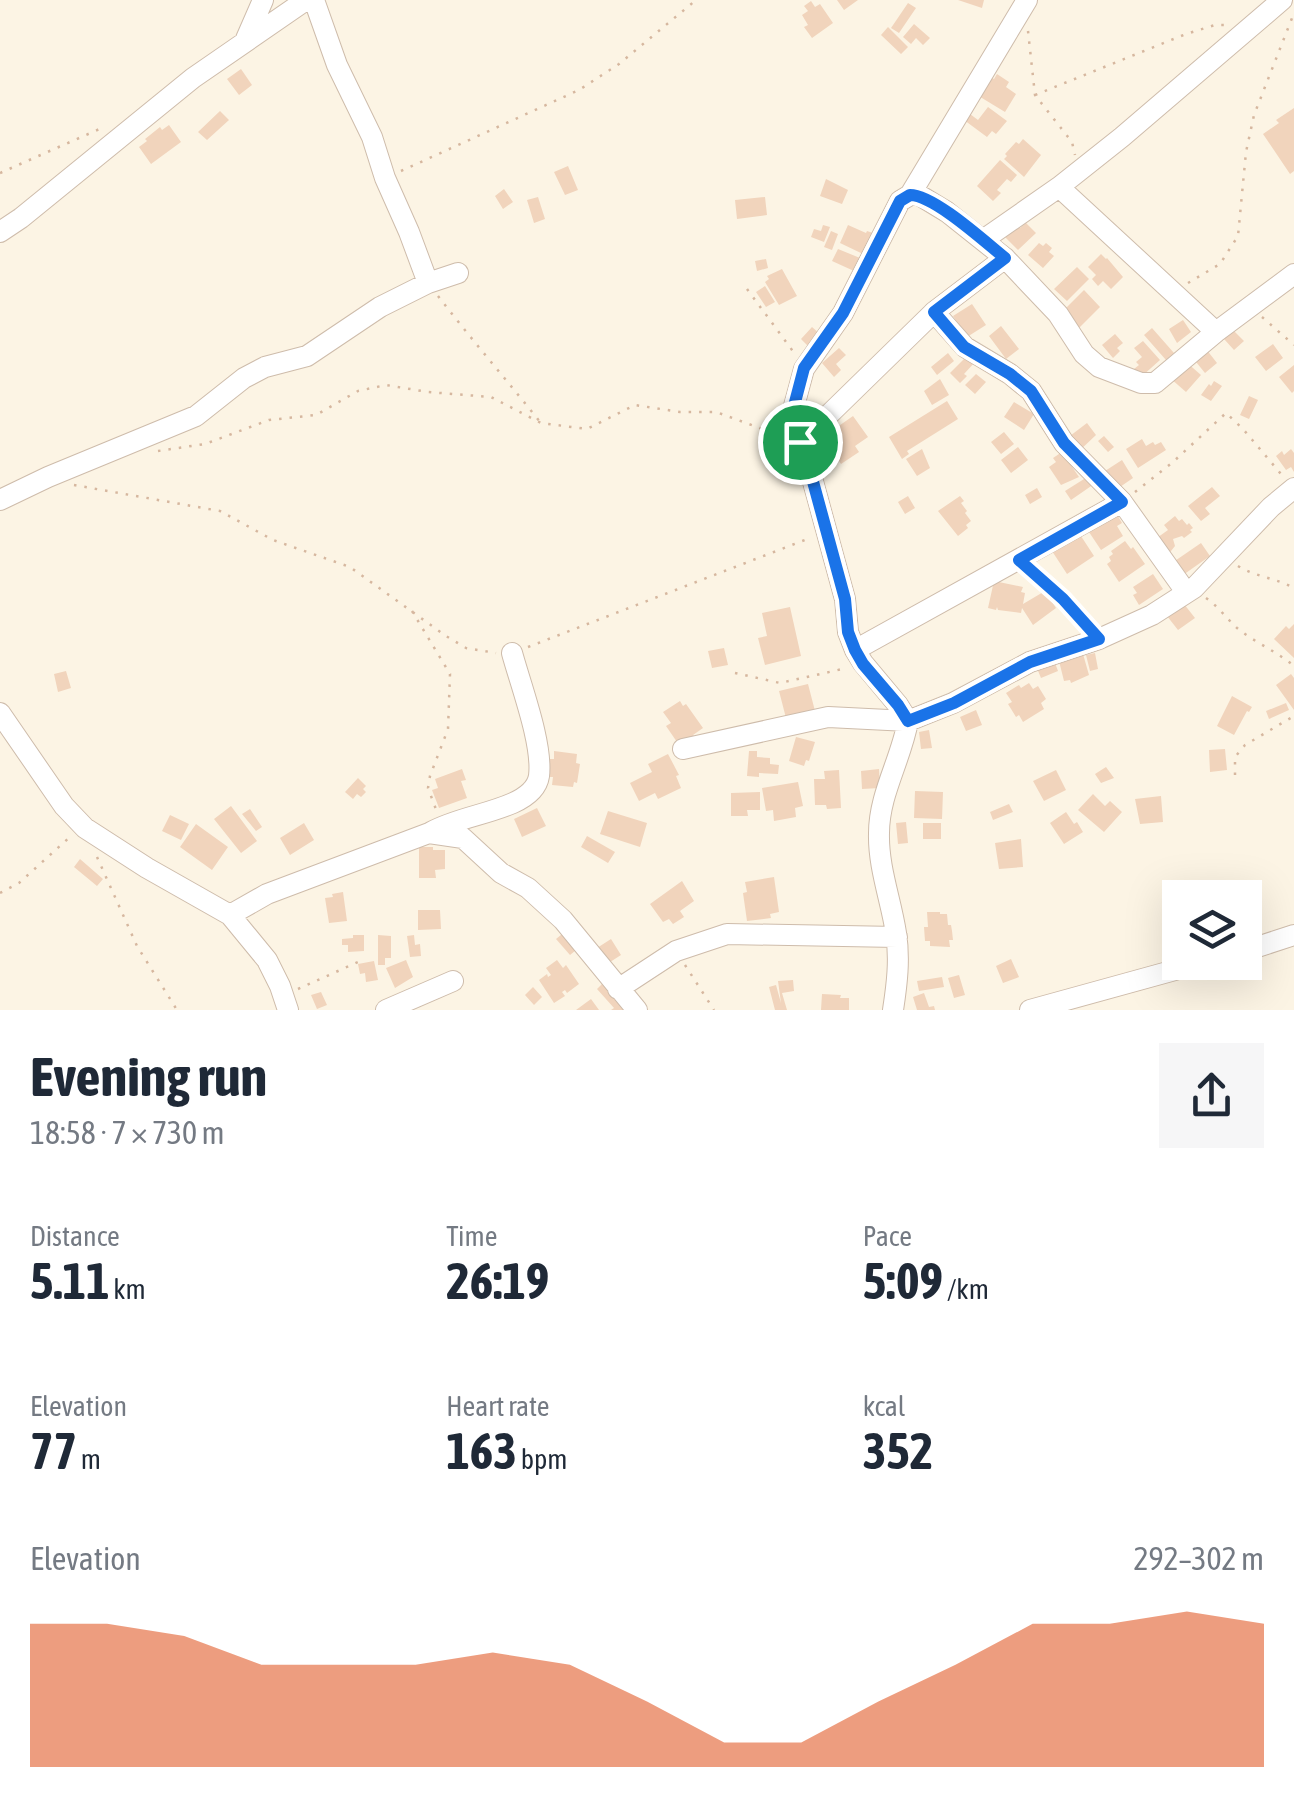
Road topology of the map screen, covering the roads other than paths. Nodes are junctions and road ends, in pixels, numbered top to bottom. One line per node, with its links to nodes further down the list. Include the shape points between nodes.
1 (263, 0): 6 (street)
2 (306, 0): 6 (street)
3 (314, 0): 14 (street)
4 (1027, 0): 8 (street)
5 (1282, 0): 7 (street)
6 (246, 40): 9 (street)
7 (1059, 187): 10 (street); 16 (street)
8 (910, 195): 10 (street); 17 (street, via 900,201 843,313 804,368 794,406)
9 (0, 232)
10 (983, 240): 11 (street)
11 (1005, 258): 15 (street); 16 (street, via 1058,314 1084,354 1120,376 1155,382)
12 (458, 274): 14 (street)
13 (1294, 274): 16 (street)
14 (428, 284): 19 (street, via 380,306 307,356 244,378 196,416)
15 (934, 312): 17 (street, via 811,432); 20 (street, via 964,347 1031,391 1064,443)
16 (1216, 332)
17 (802, 450): 23 (street)
18 (1294, 488): 21 (street)
19 (0, 500)
20 (1122, 502): 21 (street); 23 (street)
21 (1190, 590): 24 (street, via 1152,615 1030,662)
22 (512, 653): 27 (street, via 537,744 539,778 515,802)
23 (859, 657): 24 (street)
24 (908, 721): 26 (street, via 828,717); 30 (street, via 878,831)
25 (4, 723): 28 (street, via 85,828)
26 (683, 749)
27 (436, 829): 28 (street, via 267,894); 34 (street, via 463,838 528,888)
28 (230, 915): 35 (street, via 267,960)
29 (1294, 936): 31 (street)
30 (897, 937): 34 (street, via 727,934 676,951); 38 (street)
31 (1262, 946)
32 (1162, 974): 39 (street)
33 (453, 981): 36 (street)
34 (618, 989): 37 (street)
35 (286, 1004)
36 (386, 1010)
37 (636, 1010)
38 (893, 1010)
39 (1030, 1010)

